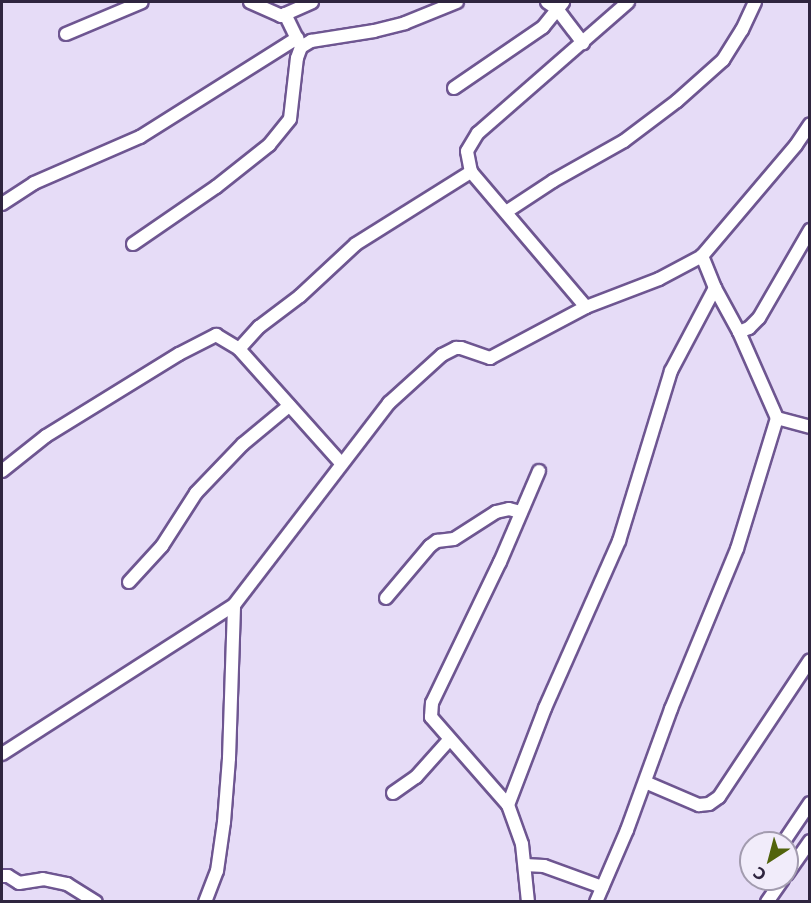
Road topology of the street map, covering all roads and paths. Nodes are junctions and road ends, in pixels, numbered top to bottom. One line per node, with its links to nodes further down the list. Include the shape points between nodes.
1 (142, 2): 9 (lane)
2 (250, 2): 8 (lane, via 281,16)
3 (312, 2): 8 (lane)
4 (457, 2): 10 (lane, via 374,31)
5 (628, 2): 11 (lane)
6 (755, 2): 16 (lane, via 723,60 677,101 624,141)
7 (556, 4): 11 (lane); 12 (lane, via 543,27)
8 (285, 14): 10 (lane)
9 (66, 34)
10 (299, 42): 15 (lane, via 140,137 34,183); 18 (lane, via 290,119 270,145)
11 (583, 43): 14 (lane, via 470,142 466,151)
12 (454, 88)
13 (810, 124): 19 (lane)
14 (471, 172): 16 (lane); 23 (lane, via 356,244 300,296 259,327)
15 (2, 204)
16 (506, 212): 21 (lane)
17 (810, 230): 22 (lane, via 759,318)
18 (133, 244)
19 (702, 256): 20 (lane); 21 (lane, via 658,279)
20 (715, 288): 22 (lane); 40 (lane, via 671,371 619,541 545,708)
21 (586, 306): 27 (lane, via 490,358 461,348 442,355 389,403)
22 (739, 332): 25 (lane)
23 (239, 349): 24 (lane); 28 (lane, via 223,337 209,337 46,436)
24 (289, 406): 27 (lane); 31 (lane, via 243,444 196,493 162,546)
25 (777, 418): 26 (lane); 37 (lane, via 737,549)
26 (810, 428)
27 (341, 464): 33 (lane)
28 (2, 471)
29 (539, 471): 30 (lane)
30 (520, 512): 32 (lane, via 496,512 454,538 430,546); 35 (lane, via 432,703 431,717)
31 (129, 582)
32 (386, 598)
33 (234, 605): 36 (lane); 48 (lane, via 224,822 217,871)
34 (810, 660): 37 (lane, via 719,797 699,805)
35 (449, 740): 38 (lane, via 416,777); 40 (lane)
36 (2, 754)
37 (645, 782): 46 (lane)
38 (393, 793)
39 (810, 802): 41 (lane)
40 (508, 805): 44 (lane)
41 (791, 831)
42 (810, 841): 43 (lane)
43 (799, 857)
44 (525, 865): 46 (lane, via 544,866); 49 (lane)
45 (2, 876): 47 (lane, via 19,883 43,879 67,884)
46 (602, 887): 50 (lane)
47 (96, 902)
48 (205, 902)
49 (528, 902)
50 (596, 902)

